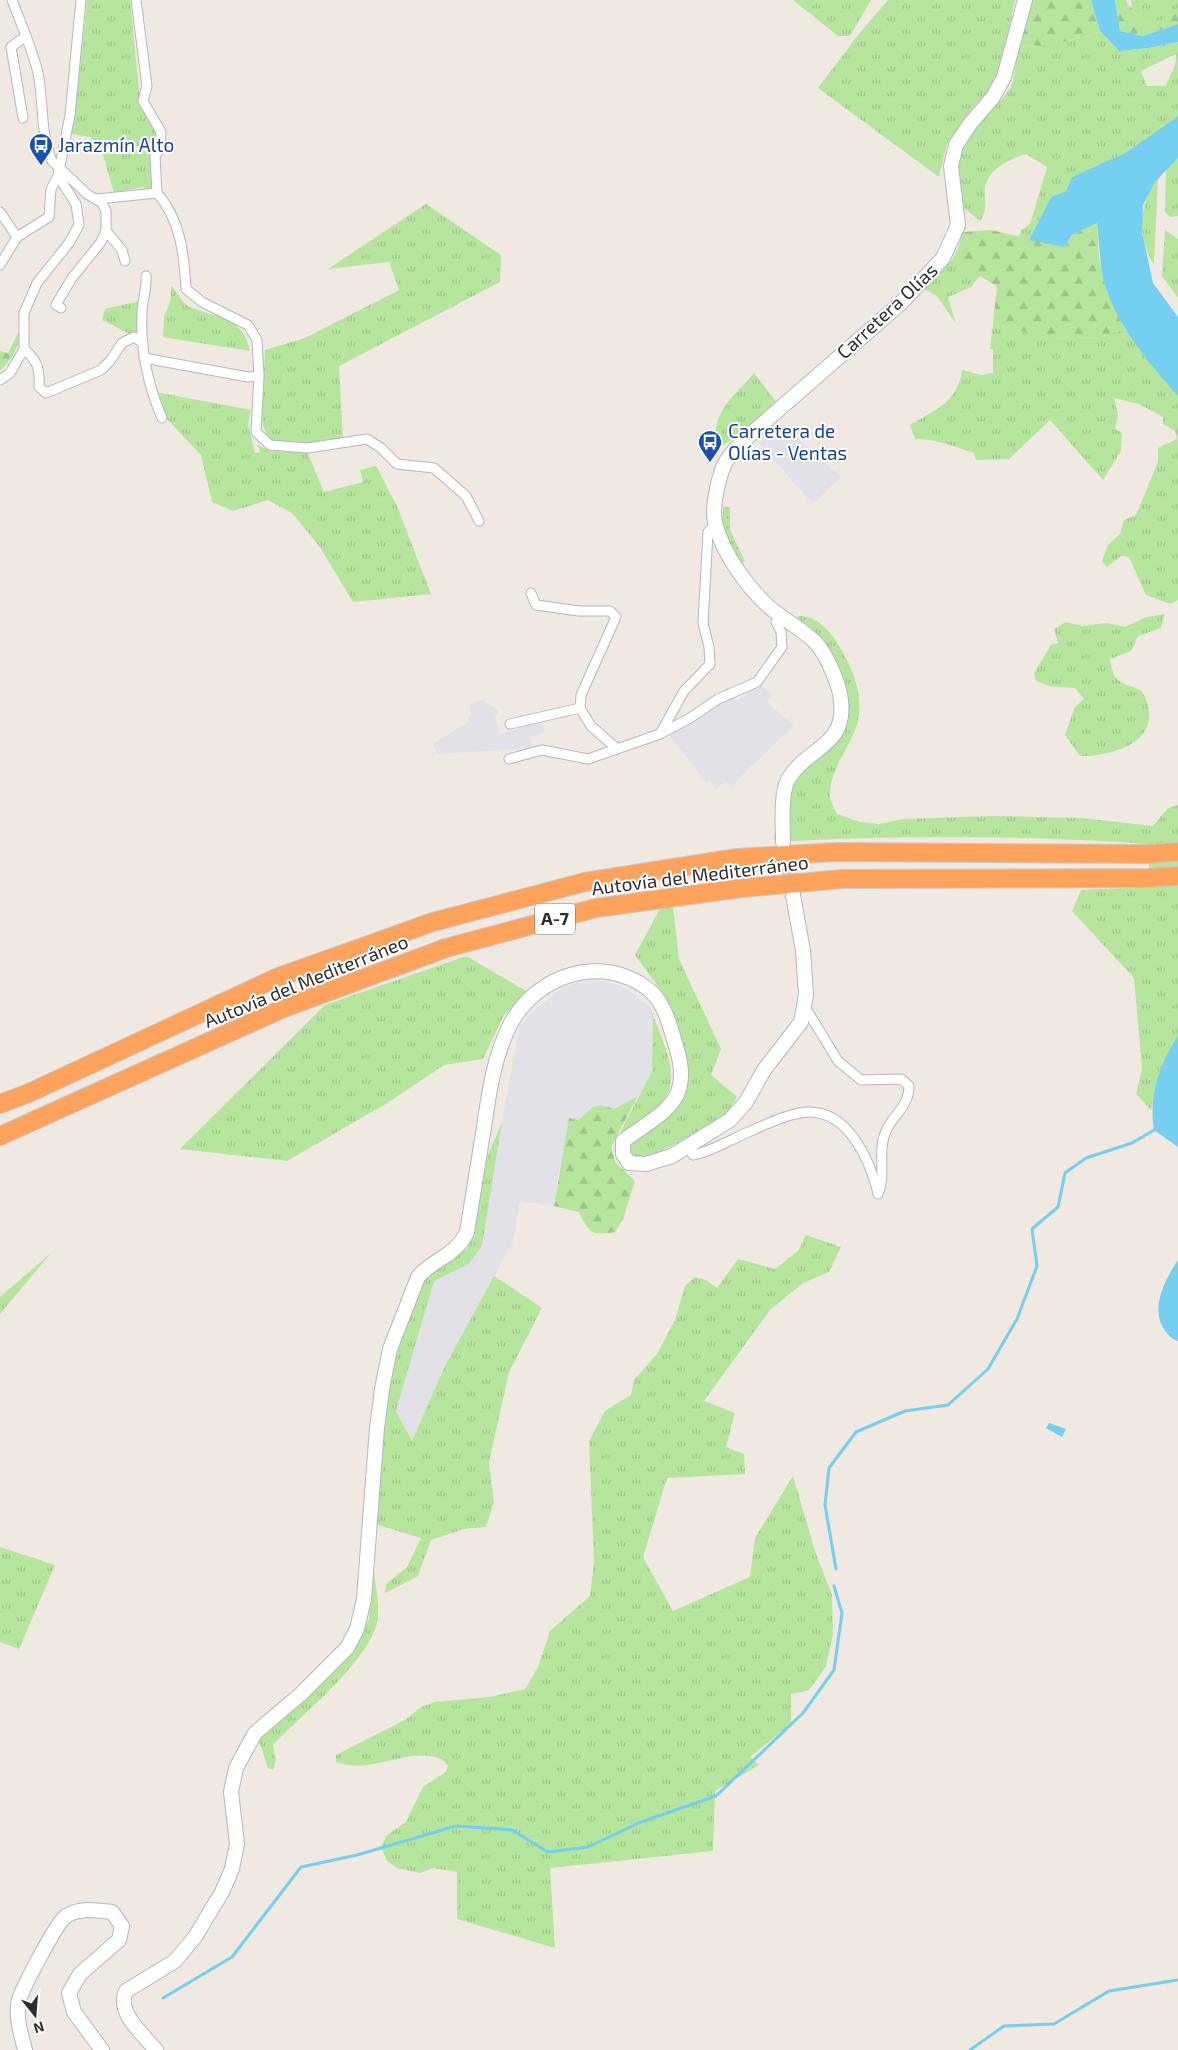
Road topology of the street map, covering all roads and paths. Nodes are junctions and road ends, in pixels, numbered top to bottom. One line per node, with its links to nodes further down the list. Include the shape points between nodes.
1 (12, 0): 5 (street)
2 (80, 0): 7 (street, via 70,116)
3 (136, 0): 8 (street, via 147,86 143,101 161,132 160,149 155,156)
4 (1025, 0): 24 (main road, Carretera Olías, via 1004,77 993,97 956,145 951,166 958,225 943,258 901,303 734,452 722,469)
5 (26, 36): 6 (street, via 11,47); 7 (street, via 37,72 46,146)
6 (23, 118)
7 (60, 172): 9 (street); 12 (street, via 51,189 49,217); 18 (street, via 76,204 78,226 34,291 24,313)
8 (157, 193): 9 (street); 20 (street, via 165,203 183,246 186,289 202,302 248,325 257,340)
9 (96, 199): 11 (street, via 106,211)
10 (0, 212): 12 (street)
11 (106, 231): 13 (street, via 122,250); 16 (street, via 57,303)
12 (16, 238): 14 (street)
13 (124, 261)
14 (0, 266)
15 (146, 276): 17 (street)
16 (62, 308)
17 (143, 343): 18 (street, via 134,337 127,340 101,370 46,393 39,387 40,368 35,358); 19 (street)
18 (24, 349): 21 (street, via 10,373)
19 (144, 358): 20 (street, via 248,377); 22 (street, via 152,396)
20 (259, 376): 23 (street, via 256,432 270,445 308,448 367,439 397,464 434,468 466,496)
21 (0, 380)
22 (162, 418)
23 (478, 521)
24 (715, 525): 26 (main road, via 744,581); 29 (street, via 708,532 703,623 710,664 684,691)
25 (531, 593): 27 (street, via 536,605 579,611 610,611 616,617 581,695)
26 (780, 616): 29 (street, via 776,622 782,632 782,647 757,682 718,699); 32 (main road, via 816,643 833,673 842,720 833,738 789,778 783,805)
27 (580, 708): 28 (street); 30 (street, via 591,726)
28 (510, 724)
29 (660, 734): 30 (street)
30 (616, 747): 31 (street, via 588,759 542,750)
31 (509, 759)
32 (784, 842)
33 (1178, 852): 37 (highway, Autovía del Mediterráneo / A-7, via 838,852 737,858 585,882 433,922 276,978)
34 (1178, 876): 38 (highway, Autovía del Mediterráneo / A-7, via 842,879 742,888 596,908 446,948 302,1002)
35 (793, 894): 36 (main road, via 803,951)
36 (805, 1007): 39 (main road, via 801,1022 764,1070 746,1102 730,1120); 39 (street, via 838,1061 861,1080 901,1078 909,1086 909,1096 887,1129 880,1152 882,1183 878,1194 874,1176 853,1134 823,1115 809,1112 792,1115 704,1152 693,1154)
37 (0, 1104)
38 (0, 1136)
39 (688, 1147): 42 (main road, via 646,1164 629,1163 623,1154 623,1141 676,1097 681,1082 681,1064 664,1010 649,990 617,973 587,970 558,979 529,1001 511,1023 498,1050 491,1083 467,1232 456,1250 426,1268 418,1277 390,1349 377,1428 364,1599 357,1629 340,1655 255,1733 236,1768 231,1792 237,1844 232,1869 222,1892 196,1936 175,1961 126,1990 123,2008)
40 (25, 2050): 41 (main road, via 18,2022 19,2000 66,1916 89,1908 112,1912 122,1926 119,1940 80,1974 69,1993 74,2012)
41 (102, 2050)
42 (156, 2050)

